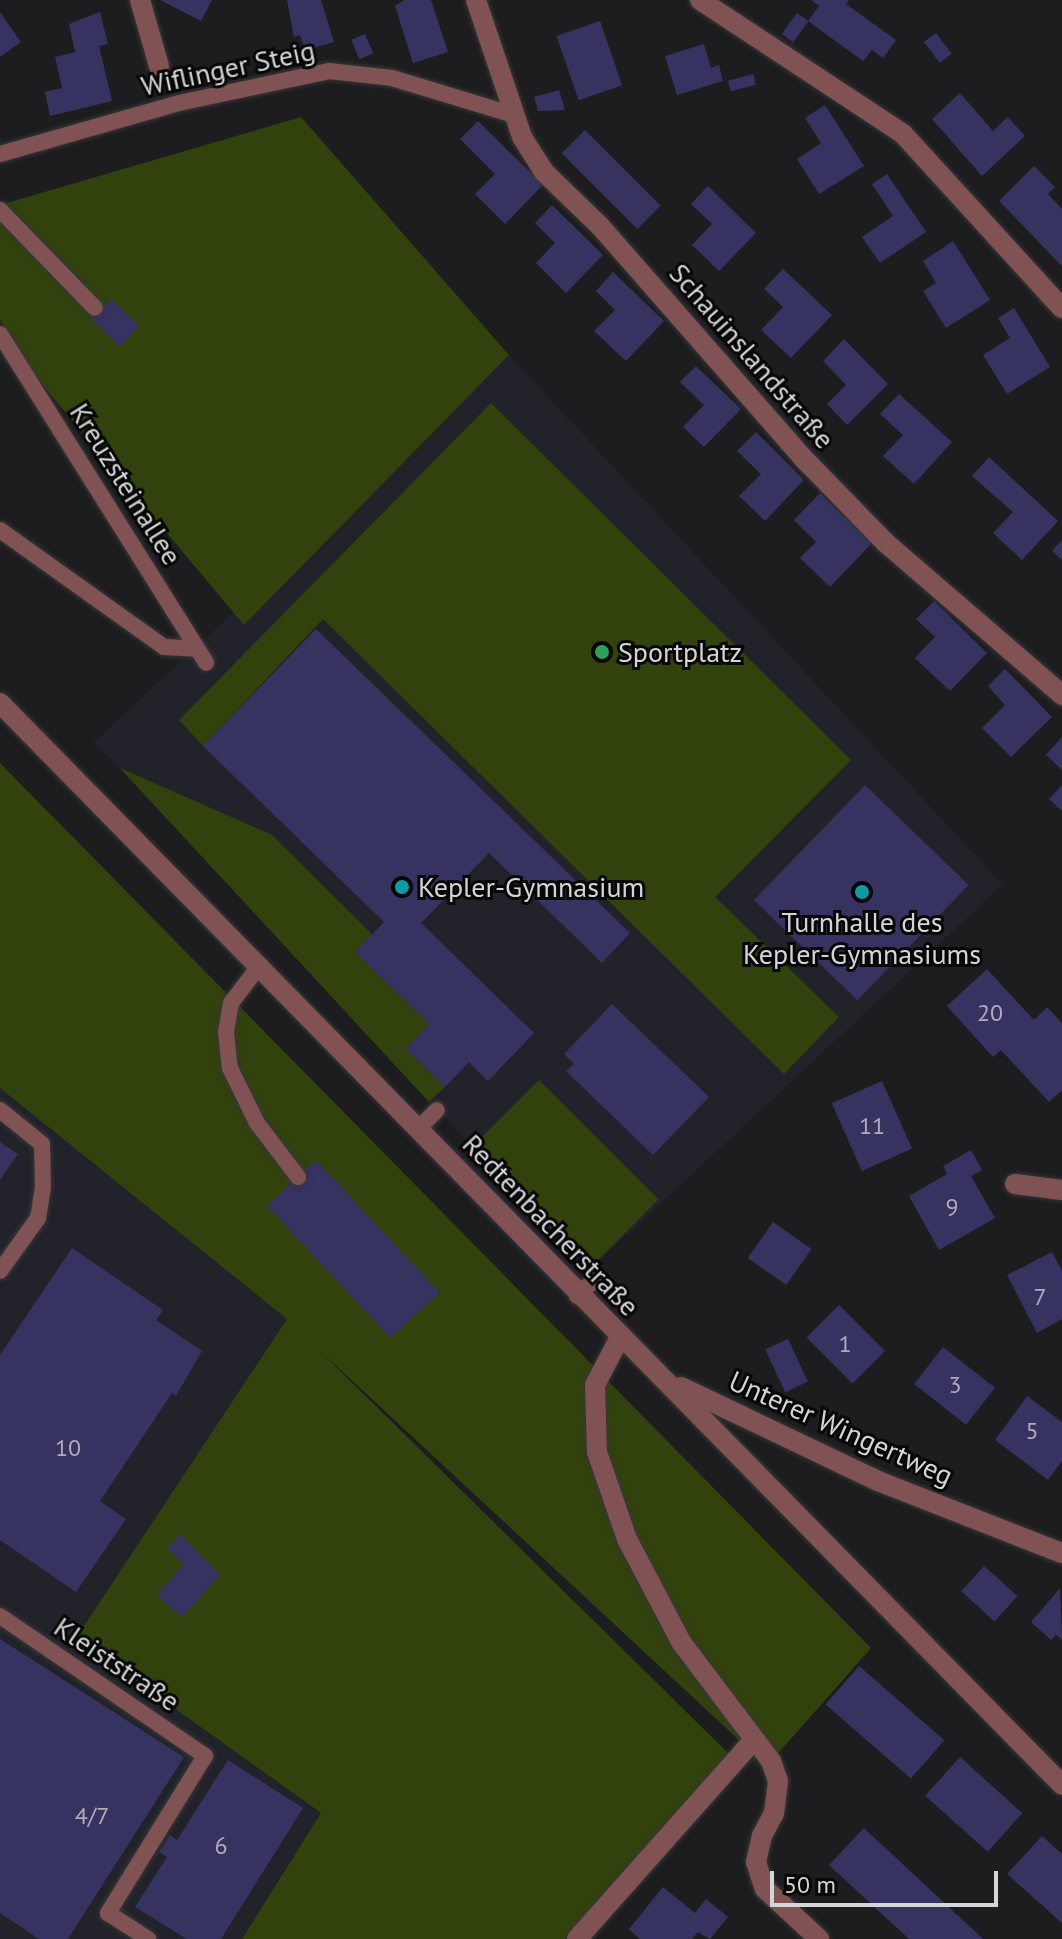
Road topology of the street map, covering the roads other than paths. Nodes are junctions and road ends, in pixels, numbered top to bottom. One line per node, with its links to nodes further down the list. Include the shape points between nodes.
1 (140, 0): 4 (street)
2 (476, 0): 5 (street, Schauinslandstraße)
3 (700, 0): 9 (street, via 903,134)
4 (159, 66)
5 (514, 115): 6 (lane, Wiflinger Steig, via 392,78 329,71); 12 (street, Schauinslandstraße, via 544,172 668,301 804,459 922,577)
6 (0, 154)
7 (0, 210): 8 (lane)
8 (95, 308)
9 (1062, 308)
10 (0, 334): 11 (lane, Kreuzsteinallee, via 202,656 164,647)
11 (0, 530)
12 (1062, 695)
13 (0, 703): 14 (street, Redtenbacherstraße)
14 (260, 965): 17 (street, Redtenbacherstraße); 18 (lane, via 231,1003 226,1032 230,1068 257,1123)
15 (0, 1110): 21 (lane, via 42,1144 43,1187 38,1218)
16 (437, 1110): 17 (lane)
17 (419, 1128): 23 (street, Redtenbacherstraße)
18 (298, 1177)
19 (1015, 1184): 20 (street)
20 (1062, 1190)
21 (0, 1271)
22 (594, 1280): 23 (lane)
23 (577, 1296): 24 (street, Redtenbacherstraße)
24 (620, 1337): 25 (street, Redtenbacherstraße); 28 (street, via 595,1385 597,1452 627,1539 681,1642)
25 (648, 1361): 26 (street, Unterer Wingertweg, via 699,1397 878,1481); 29 (street, Redtenbacherstraße)
26 (1062, 1553)
27 (0, 1616): 30 (lane, Kleiststraße, via 205,1756 108,1913)
28 (753, 1741): 31 (street); 32 (street, via 771,1761 778,1781 774,1813 756,1862 765,1889)
29 (1062, 1785)
30 (148, 1939)
31 (577, 1939)
32 (819, 1939)

